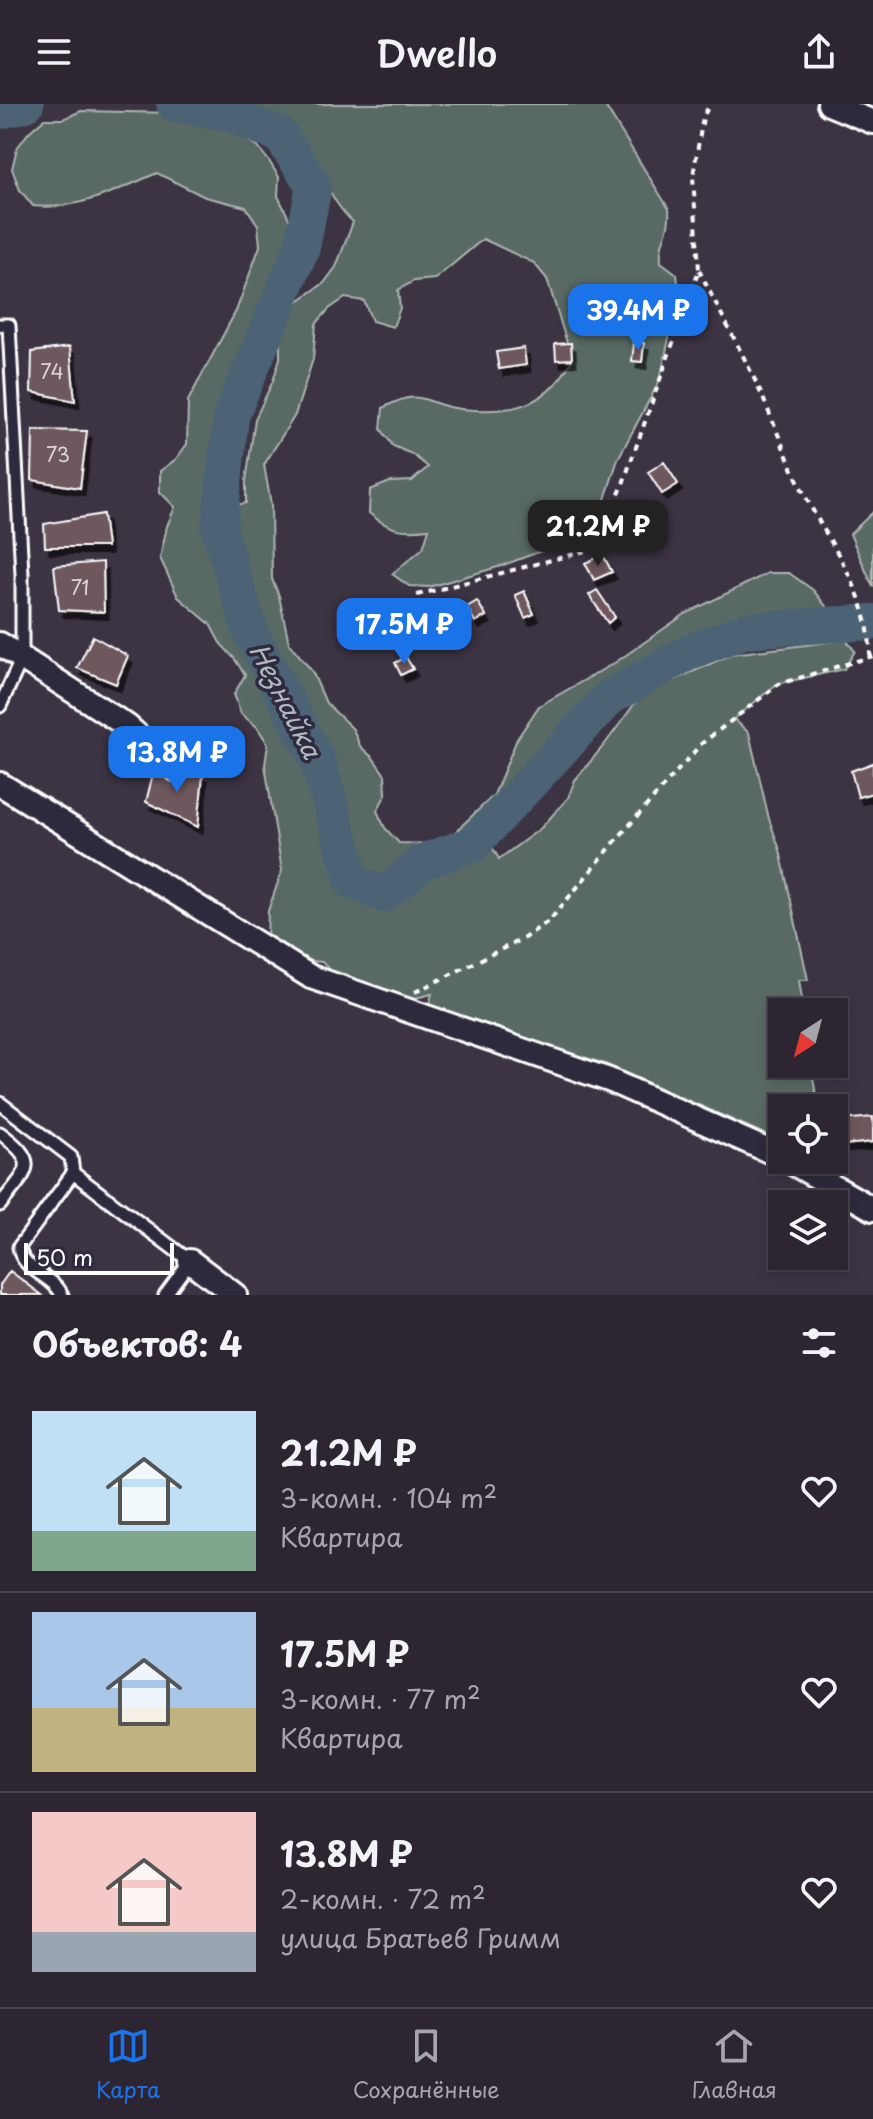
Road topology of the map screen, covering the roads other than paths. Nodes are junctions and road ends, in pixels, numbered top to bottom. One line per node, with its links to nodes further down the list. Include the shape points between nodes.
1 (829, 104): 2 (street)
2 (873, 122)
3 (0, 325): 5 (lane, via 9,325)
4 (0, 644): 5 (street)
5 (22, 658): 6 (lane); 7 (street, via 127,726)
6 (0, 706)
7 (175, 769)
8 (0, 784): 11 (street, via 311,977 609,1080)
9 (0, 1103): 12 (lane, via 65,1152)
10 (0, 1133): 14 (lane, via 20,1148 27,1164)
11 (768, 1151)
12 (73, 1173): 16 (lane); 17 (lane, via 19,1247 20,1257)
13 (812, 1174): 15 (street)
14 (0, 1205)
15 (873, 1209)
16 (190, 1261): 18 (lane); 19 (street)
17 (62, 1295)
18 (165, 1295)
19 (235, 1295)

